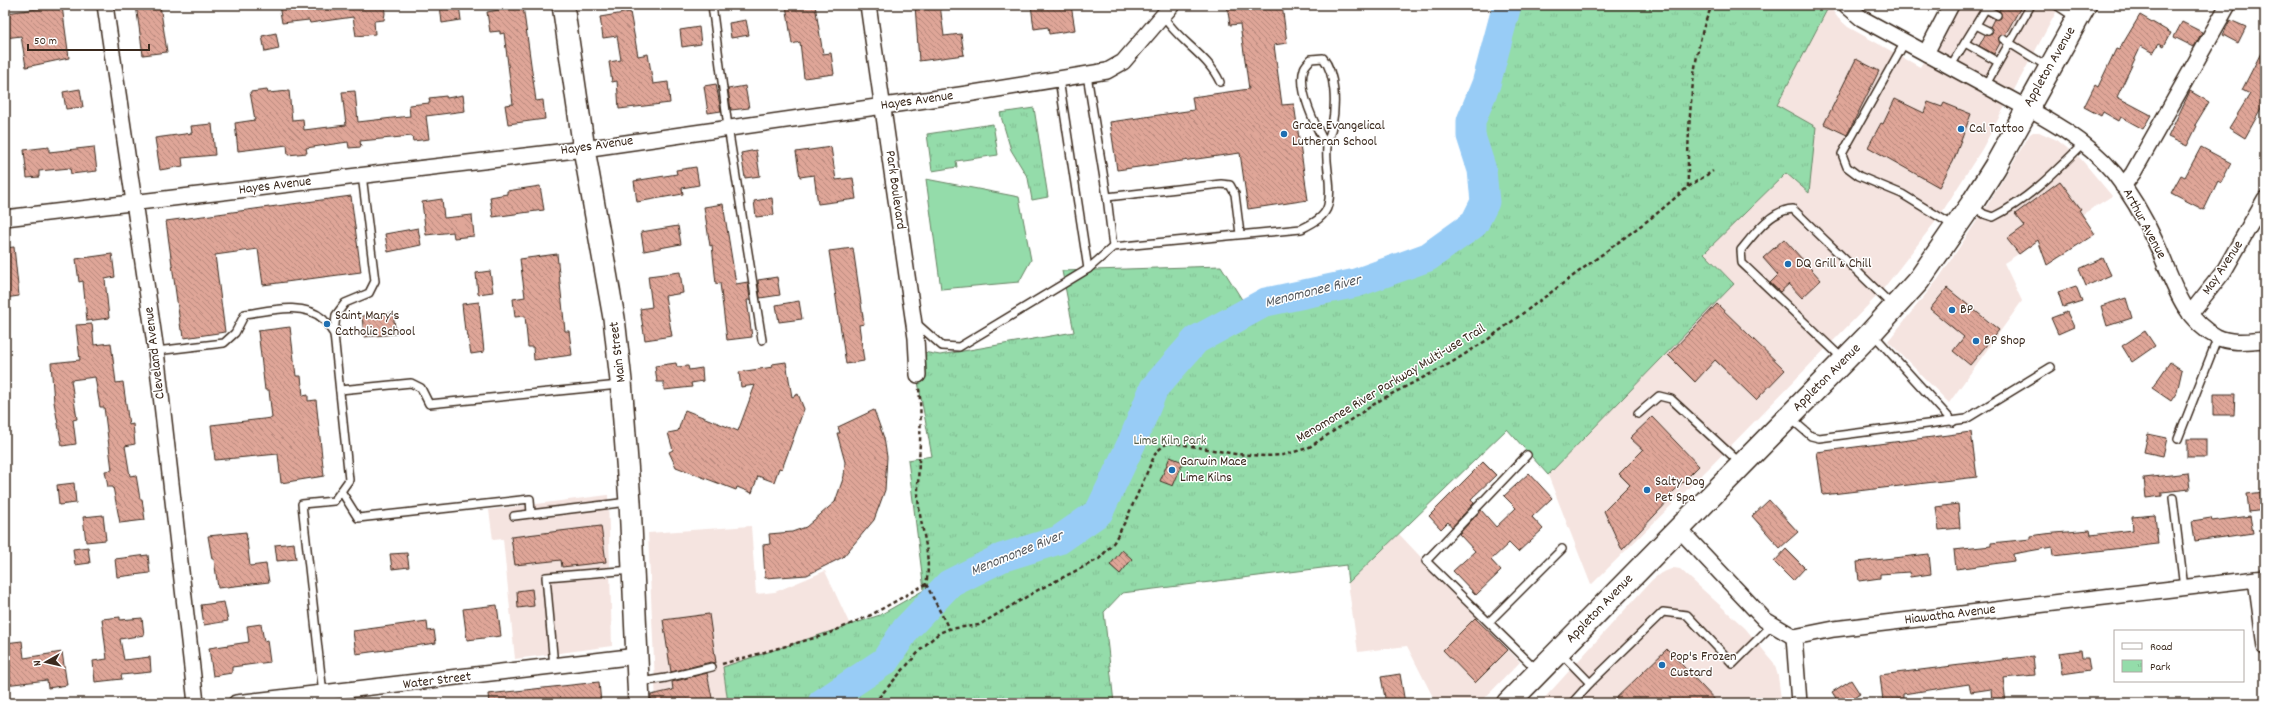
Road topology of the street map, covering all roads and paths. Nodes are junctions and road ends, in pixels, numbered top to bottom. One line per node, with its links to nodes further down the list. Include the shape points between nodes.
1 (105, 5): 45 (street, Cleveland Avenue)
2 (563, 5): 38 (main road, Main Street)
3 (712, 5): 35 (lane)
4 (868, 5): 33 (street, Park Boulevard)
5 (1713, 5): 42 (path, via 1706,19 1696,66)
6 (1846, 5): 22 (street, Arthur Avenue, via 1861,18)
7 (1951, 5): 25 (street)
8 (2031, 5): 15 (lane)
9 (2056, 5): 14 (lane)
10 (2228, 5): 41 (street, via 2133,173)
11 (1987, 7): 16 (lane); 18 (lane)
12 (2020, 9): 15 (lane)
13 (1168, 10): 29 (street, Hayes Avenue, via 1118,67); 31 (lane, via 1172,31 1202,56 1215,71)
14 (2081, 12): 28 (main road, Appleton Avenue)
15 (2027, 13): 19 (lane)
16 (1997, 15)
17 (2011, 24): 19 (lane)
18 (1976, 25): 20 (lane); 23 (lane)
19 (2018, 28): 24 (lane)
20 (1988, 31)
21 (2003, 39): 24 (lane)
22 (1905, 42): 25 (street, Arthur Avenue); 48 (lane, via 1842,154 1847,168 1859,176 1902,194)
23 (1965, 43): 26 (lane); 27 (lane)
24 (2009, 43): 26 (lane); 28 (lane)
25 (1926, 53): 27 (street, Arthur Avenue)
26 (1998, 62): 32 (lane)
27 (1950, 66): 32 (street, Arthur Avenue)
28 (2050, 68): 34 (main road, Appleton Avenue)
29 (1087, 74): 30 (street, Hayes Avenue); 43 (lane)
30 (1059, 79): 33 (street, Hayes Avenue); 51 (lane)
31 (1220, 82)
32 (1985, 86): 34 (street, Arthur Avenue)
33 (882, 106): 35 (street, Hayes Avenue); 54 (street, Park Boulevard)
34 (2026, 108): 36 (street, Arthur Avenue, via 2052,121); 46 (main road, Appleton Avenue)
35 (728, 128): 38 (street, Hayes Avenue); 58 (lane)
36 (2083, 144): 41 (street, Arthur Avenue); 46 (lane, via 2008,210 1993,217)
37 (1327, 147): 37 (lane, via 1317,129 1302,83 1304,67 1311,59 1323,58 1330,66 1334,85 1332,125); 49 (lane, via 1330,194 1328,207 1317,221 1301,229)
38 (584, 149): 40 (street, Hayes Avenue); 64 (main road, Main Street, via 614,318)
39 (1713, 171): 42 (path, Menomonee River Parkway Multi-use Trail)
40 (362, 175): 45 (street, Hayes Avenue); 56 (lane, via 375,281 368,293 345,303 336,314)
41 (2123, 186): 53 (street, Arthur Avenue, via 2156,243 2180,300)
42 (1688, 187): 85 (path, Menomonee River Parkway Multi-use Trail, via 1655,215 1486,340 1451,363 1382,399 1308,448 1283,455 1265,456 1235,454 1174,443 1160,448 1114,542 1099,559 1038,590 979,625)
43 (1107, 197): 49 (lane, via 1230,185 1235,194); 50 (lane)
44 (2265, 199): 53 (street, May Avenue, via 2224,271)
45 (134, 201): 47 (street, Hayes Avenue); 60 (street, Cleveland Avenue)
46 (1971, 205): 48 (main road, Appleton Avenue)
47 (5, 218)
48 (1956, 228): 52 (main road, Appleton Avenue, via 1918,280)
49 (1240, 234): 50 (lane)
50 (1113, 247): 51 (lane)
51 (1088, 269): 54 (lane, via 959,347 942,346)
52 (1894, 307): 55 (main road, Appleton Avenue); 61 (lane, via 1793,209 1783,210 1756,231 1741,250 1742,263)
53 (2190, 314): 57 (street, Arthur Avenue, via 2204,329)
54 (913, 321): 63 (street, Park Boulevard)
55 (1872, 332): 61 (main road, Appleton Avenue); 68 (lane)
56 (334, 334): 60 (lane, via 322,319 309,311 293,309 245,314 235,333 224,343); 65 (lane)
57 (2218, 337): 59 (street, Arthur Avenue, via 2243,342); 69 (lane)
58 (762, 340)
59 (2265, 340)
60 (156, 351): 96 (street, Cleveland Avenue)
61 (1845, 360): 67 (main road, Appleton Avenue)
62 (2051, 368): 68 (lane, via 1966,419)
63 (918, 375): 81 (path, via 921,405 918,493 928,555)
64 (621, 384): 65 (lane, via 429,404 421,388 411,384); 74 (main road, Main Street)
65 (340, 390): 72 (lane, via 349,480)
66 (1638, 414): 71 (lane, via 1659,396 1671,399)
67 (1788, 417): 68 (lane, via 1811,436 1819,438); 71 (main road, Appleton Avenue)
68 (1953, 422)
69 (2178, 439)
70 (1527, 455): 83 (lane, via 1426,561)
71 (1741, 464): 77 (main road, Appleton Avenue)
72 (341, 491): 75 (lane, via 358,518 530,499); 95 (lane, via 334,501 302,504)
73 (2173, 498): 82 (lane)
74 (630, 502): 75 (lane); 79 (main road, Main Street)
75 (531, 514): 76 (lane)
76 (514, 516)
77 (1679, 529): 84 (street, via 1765,620); 88 (main road, Appleton Avenue)
78 (1562, 549): 83 (lane)
79 (632, 570): 89 (main road, Main Street); 90 (lane, via 546,577)
80 (2261, 579): 82 (street, Hiawatha Avenue); 87 (street)
81 (926, 584): 85 (path); 91 (path, via 870,615 825,635)
82 (2184, 588): 86 (street, Hiawatha Avenue, via 1834,629)
83 (1489, 622): 92 (lane)
84 (1773, 624): 86 (street); 94 (lane, via 1733,664 1687,615 1663,612)
85 (949, 629): 99 (path, Menomonee River Parkway Multi-use Trail, via 939,633 923,646)
86 (1794, 637): 102 (street)
87 (2265, 647)
88 (1559, 651): 92 (main road, Appleton Avenue); 94 (lane)
89 (637, 656): 90 (street, Water Street); 93 (main road, Main Street)
90 (554, 666): 95 (street, Water Street)
91 (712, 667): 93 (lane)
92 (1539, 671): 100 (main road, Appleton Avenue)
93 (638, 682): 98 (main road, Main Street)
94 (1590, 683): 101 (lane)
95 (323, 694): 97 (street, Water Street)
96 (196, 703)
97 (236, 703)
98 (639, 703)
99 (874, 703)
100 (1508, 703)
101 (1572, 703)
102 (1799, 703)

